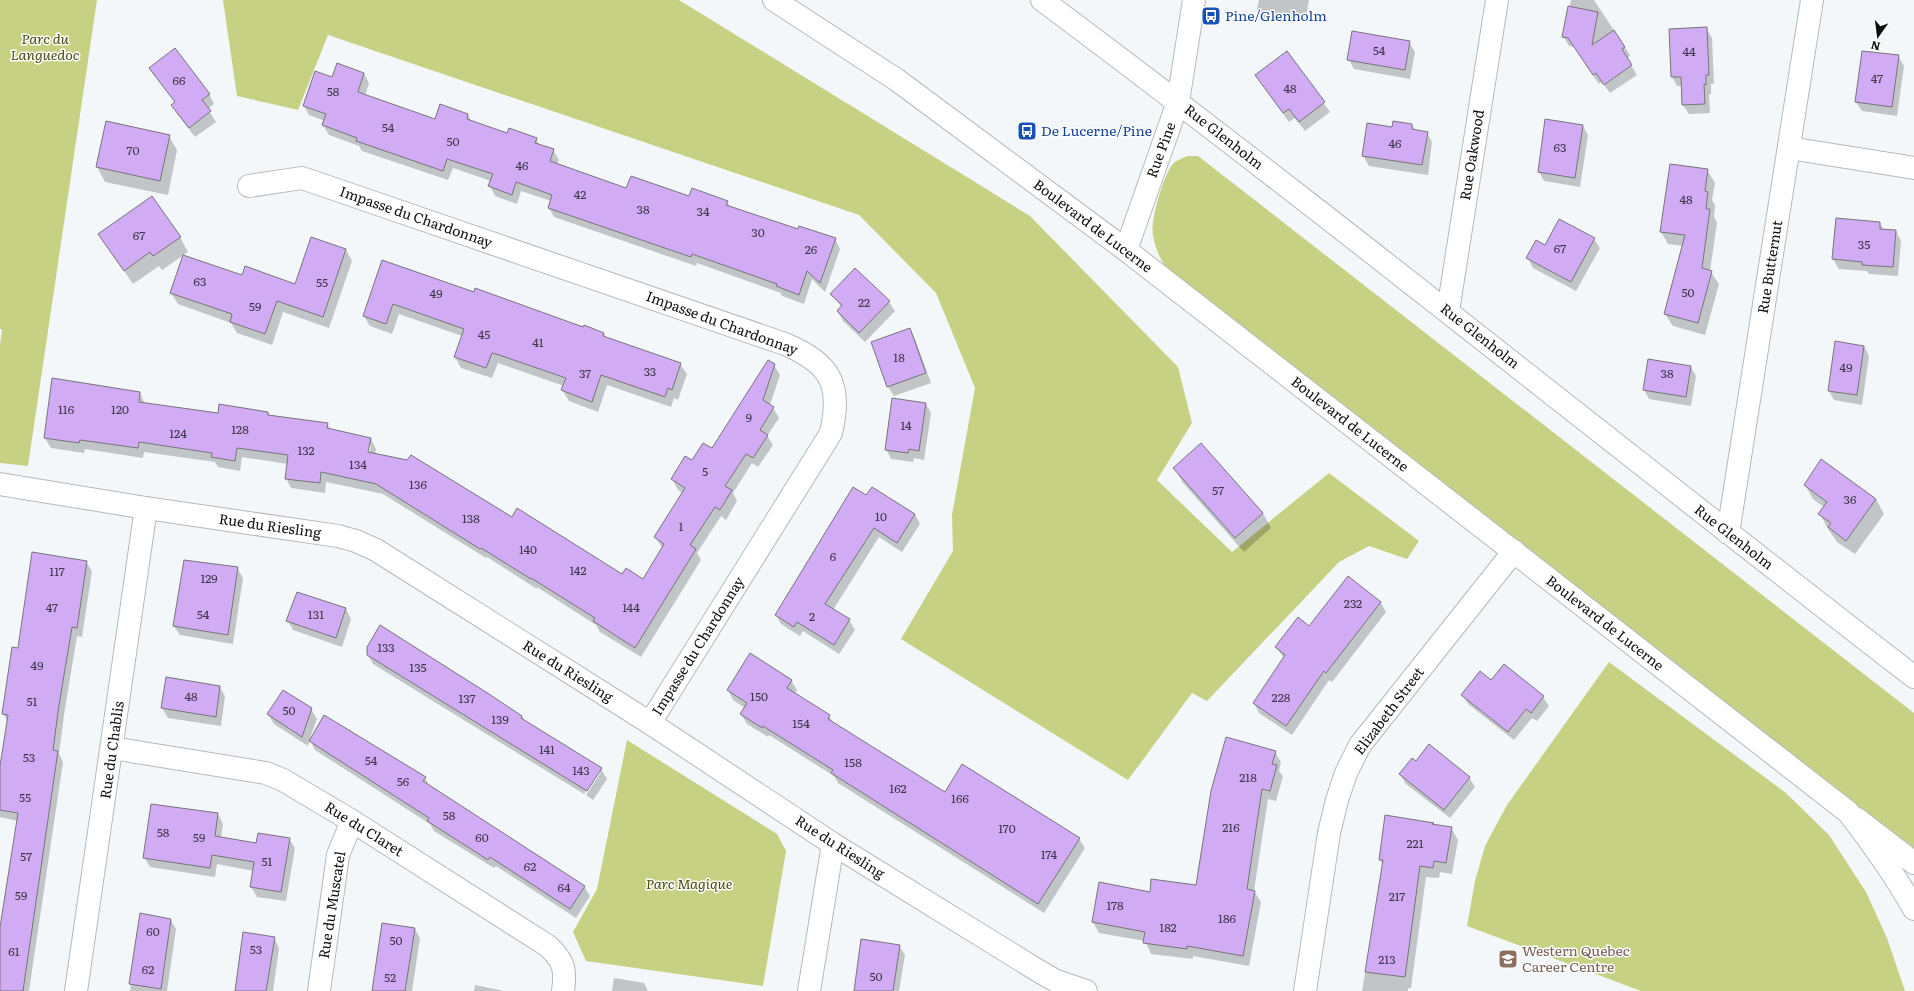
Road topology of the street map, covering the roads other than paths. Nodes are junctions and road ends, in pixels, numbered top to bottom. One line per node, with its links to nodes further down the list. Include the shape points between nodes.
1 (774, 0): 10 (street, Boulevard de Lucerne, via 896,80)
2 (1042, 0): 6 (street, Rue Glenholm)
3 (1194, 0): 6 (street, Rue Pine)
4 (1497, 0): 11 (street, Rue Oakwood)
5 (1812, 0): 7 (street, Rue Butternut)
6 (1178, 102): 10 (street, Rue Pine); 11 (street, Rue Glenholm)
7 (1789, 148): 8 (street); 14 (street, Rue Butternut)
8 (1914, 168)
9 (250, 186): 17 (street, Impasse du Chardonnay, via 302,178 785,344 804,352 820,363 830,378 835,394 836,412 831,433)
10 (1126, 250): 15 (street, Boulevard de Lucerne)
11 (1448, 311): 14 (street, Rue Glenholm)
12 (0, 484): 13 (street, Rue du Riesling)
13 (146, 508): 17 (street, Rue du Riesling, via 338,536 356,541 376,550); 18 (street, Rue du Chablis)
14 (1728, 533): 16 (street, Rue Glenholm)
15 (1514, 551): 19 (street, Boulevard de Lucerne); 30 (street, Elizabeth Street, via 1360,746 1346,773 1329,833)
16 (1914, 677)
17 (650, 723): 21 (street, Rue du Riesling)
18 (112, 748): 20 (street, Rue du Claret, via 266,773 284,780); 25 (street, Rue du Chablis)
19 (1848, 812): 22 (street, Boulevard de Lucerne); 23 (street)
20 (352, 821): 26 (street, Rue du Muscatel, via 338,855); 27 (street, Rue du Claret, via 548,946 559,956 564,967)
21 (833, 844): 24 (street, Rue du Riesling); 28 (street)
22 (1914, 863)
23 (1914, 909)
24 (1054, 986): 29 (street, Rue du Riesling)
25 (76, 991)
26 (319, 991)
27 (563, 991)
28 (809, 991)
29 (1086, 991)
30 (1305, 991)

